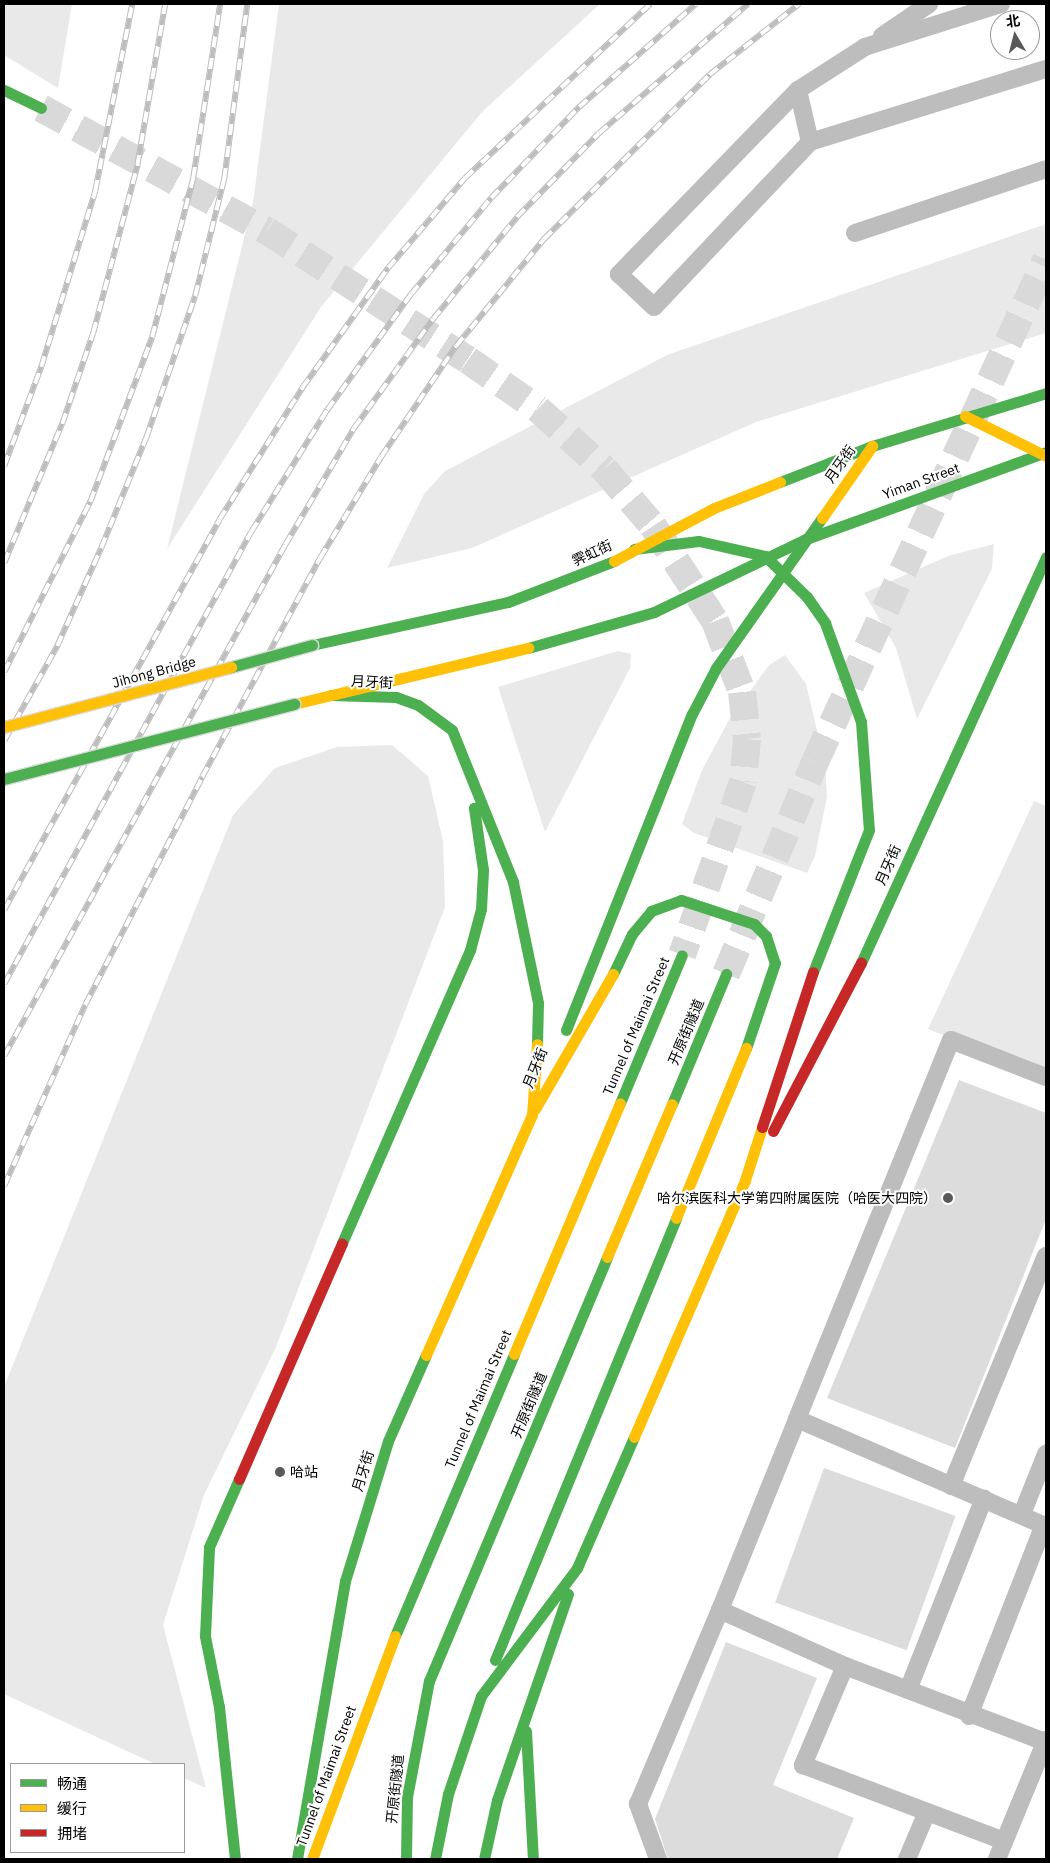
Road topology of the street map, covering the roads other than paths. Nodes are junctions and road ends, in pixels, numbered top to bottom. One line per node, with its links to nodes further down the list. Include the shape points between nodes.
1 (929, 4): 3 (lane)
2 (1001, 4): 3 (lane)
3 (865, 47): 6 (lane)
4 (1046, 69): 8 (lane)
5 (4, 90): 7 (main road)
6 (798, 90): 8 (lane); 8 (lane, via 619,274 654,307)
7 (41, 108)
8 (810, 142)
9 (1046, 168): 10 (lane)
10 (855, 233)
11 (1046, 392): 12 (main road)
12 (1025, 399): 13 (main road); 14 (main road)
13 (1046, 409)
14 (965, 416): 15 (main road); 16 (main road)
15 (872, 446): 17 (main road, 月牙街); 18 (main road, 霁虹街, via 714,508)
16 (1045, 454): 17 (main road, Yiman Street)
17 (806, 539): 19 (main road); 21 (main road, 月牙街)
18 (634, 549): 19 (main road, 月牙街, via 699,541 736,546); 24 (main road, 霁虹街, via 599,568 508,602)
19 (765, 556): 21 (main road, 月牙街); 25 (main road, via 654,612 532,647)
20 (1046, 557): 23 (main road, 月牙街)
21 (782, 573): 32 (main road, 月牙街, via 716,668 692,714); 33 (main road, 月牙街, via 824,623 854,699 866,749 871,808 865,846 801,1002)
22 (1039, 606): 23 (main road)
23 (1012, 629): 33 (main road, 月牙街, via 836,1016)
24 (312, 645): 26 (main road, Jihong Bridge, bridge)
25 (331, 695): 27 (main road, 月牙街, via 396,697 418,705 452,730); 28 (main road, bridge)
26 (4, 727)
27 (467, 767): 32 (main road, 月牙街, via 498,837 529,948 538,1003); 51 (main road, via 483,870 481,909 470,950 209,1547 205,1636 219,1706)
28 (4, 779)
29 (682, 955): 53 (main road, Tunnel of Maimai Street, via 382,1667)
30 (726, 974): 54 (main road, 开原街隧道, via 430,1682 407,1797)
31 (1046, 1077): 35 (lane, via 952,1040)
32 (532, 1115): 45 (main road, via 592,1015 632,934 651,911 681,900 705,905 754,924 766,936 775,963 768,994); 52 (main road, 月牙街, via 388,1441 345,1581)
33 (745, 1180): 41 (main road, 月牙街)
34 (1046, 1256): 37 (lane)
35 (797, 1419): 37 (lane); 42 (lane)
36 (1046, 1454): 39 (lane)
37 (951, 1486): 38 (lane)
38 (984, 1498): 39 (lane); 44 (lane)
39 (1022, 1514): 40 (lane)
40 (1045, 1525): 47 (lane)
41 (577, 1568): 45 (main road, 月牙街); 46 (main road, 月牙街)
42 (720, 1610): 43 (lane); 58 (lane, via 638,1804)
43 (845, 1666): 44 (lane); 49 (lane, via 803,1765)
44 (908, 1690): 47 (lane)
45 (480, 1696): 55 (main road, 月牙街, via 448,1794)
46 (525, 1715): 56 (main road, 月牙街); 57 (main road)
47 (969, 1716): 48 (lane)
48 (1046, 1741): 50 (lane)
49 (927, 1812): 50 (lane); 59 (lane)
50 (1004, 1841): 60 (lane)
51 (234, 1859)
52 (297, 1859)
53 (312, 1859)
54 (406, 1859)
55 (435, 1859)
56 (484, 1859)
57 (533, 1859)
58 (658, 1859)
59 (907, 1859)
60 (997, 1859)

